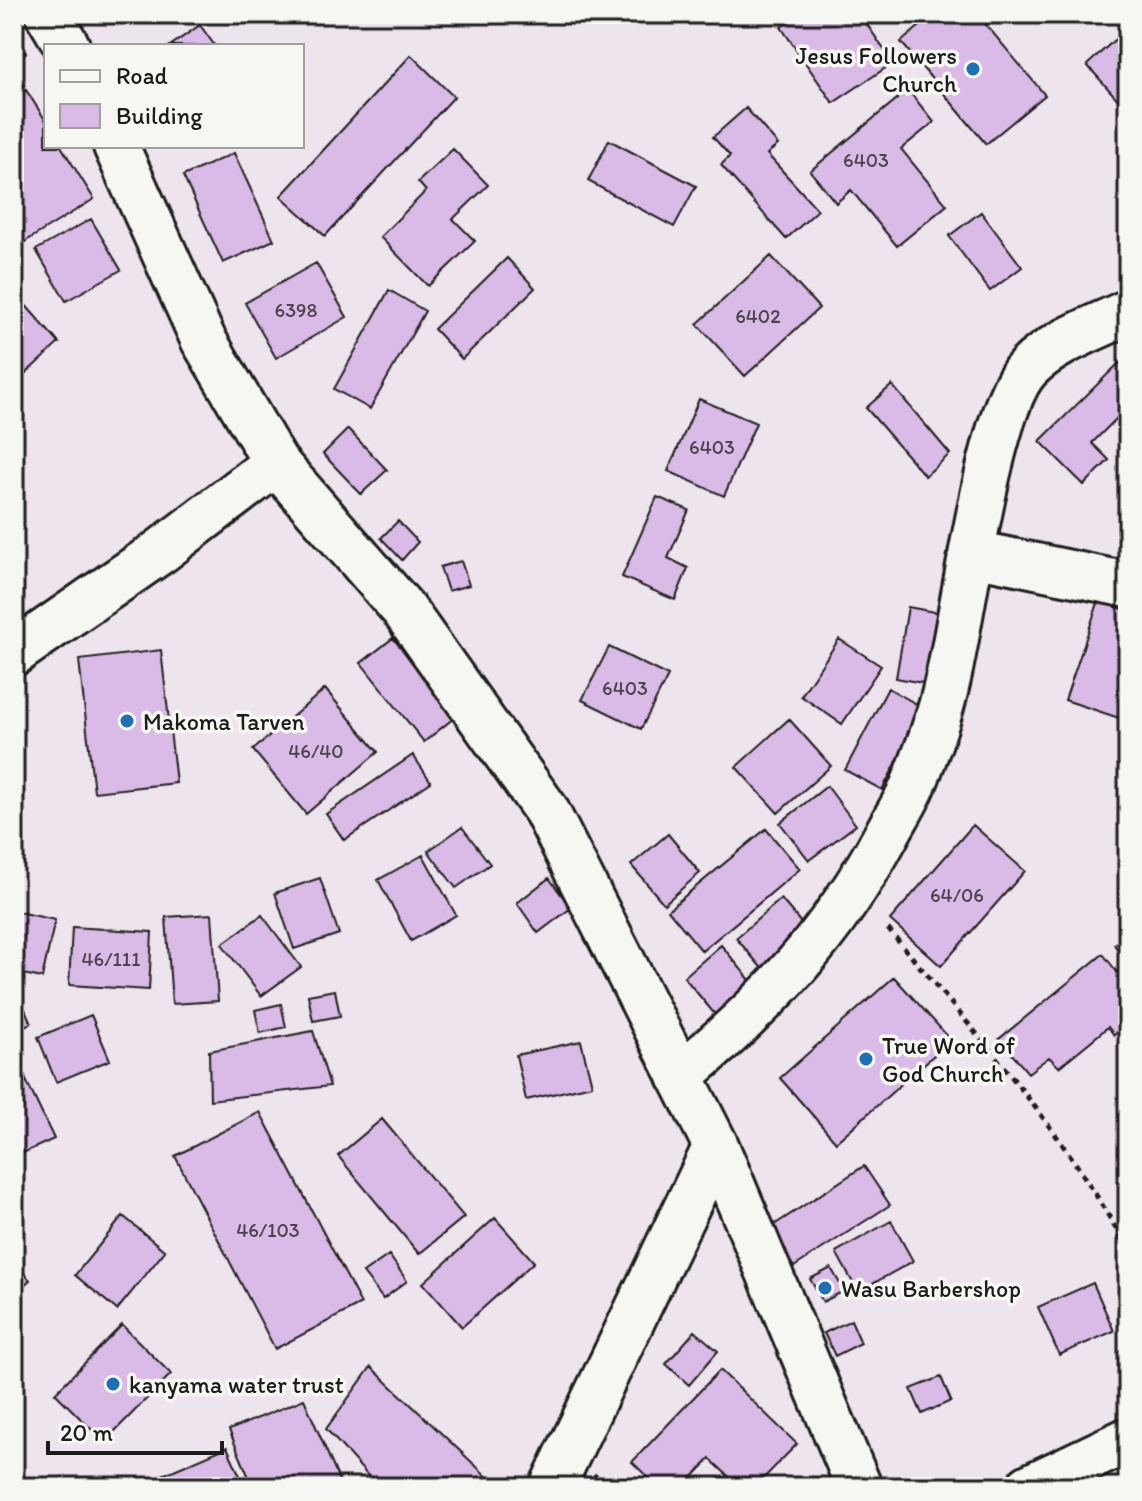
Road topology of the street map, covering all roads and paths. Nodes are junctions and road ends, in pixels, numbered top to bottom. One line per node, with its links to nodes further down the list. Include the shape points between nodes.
1 (48, 14): 2 (street)
2 (66, 44)
3 (117, 148): 5 (street, via 203,339)
4 (1128, 312): 6 (street, via 1044,355 1026,370 1006,410)
5 (276, 463): 8 (street); 10 (street, via 404,610 546,810)
6 (973, 553): 7 (street); 9 (street, via 947,686 914,784)
7 (1128, 585)
8 (14, 653)
9 (856, 891): 10 (street, via 802,963 753,1014); 12 (path, via 1001,1064 1099,1196)
10 (680, 1076): 11 (street)
11 (716, 1146): 14 (street); 15 (street)
12 (1128, 1251)
13 (1128, 1440): 16 (street)
14 (552, 1487)
15 (859, 1487)
16 (1029, 1487)

